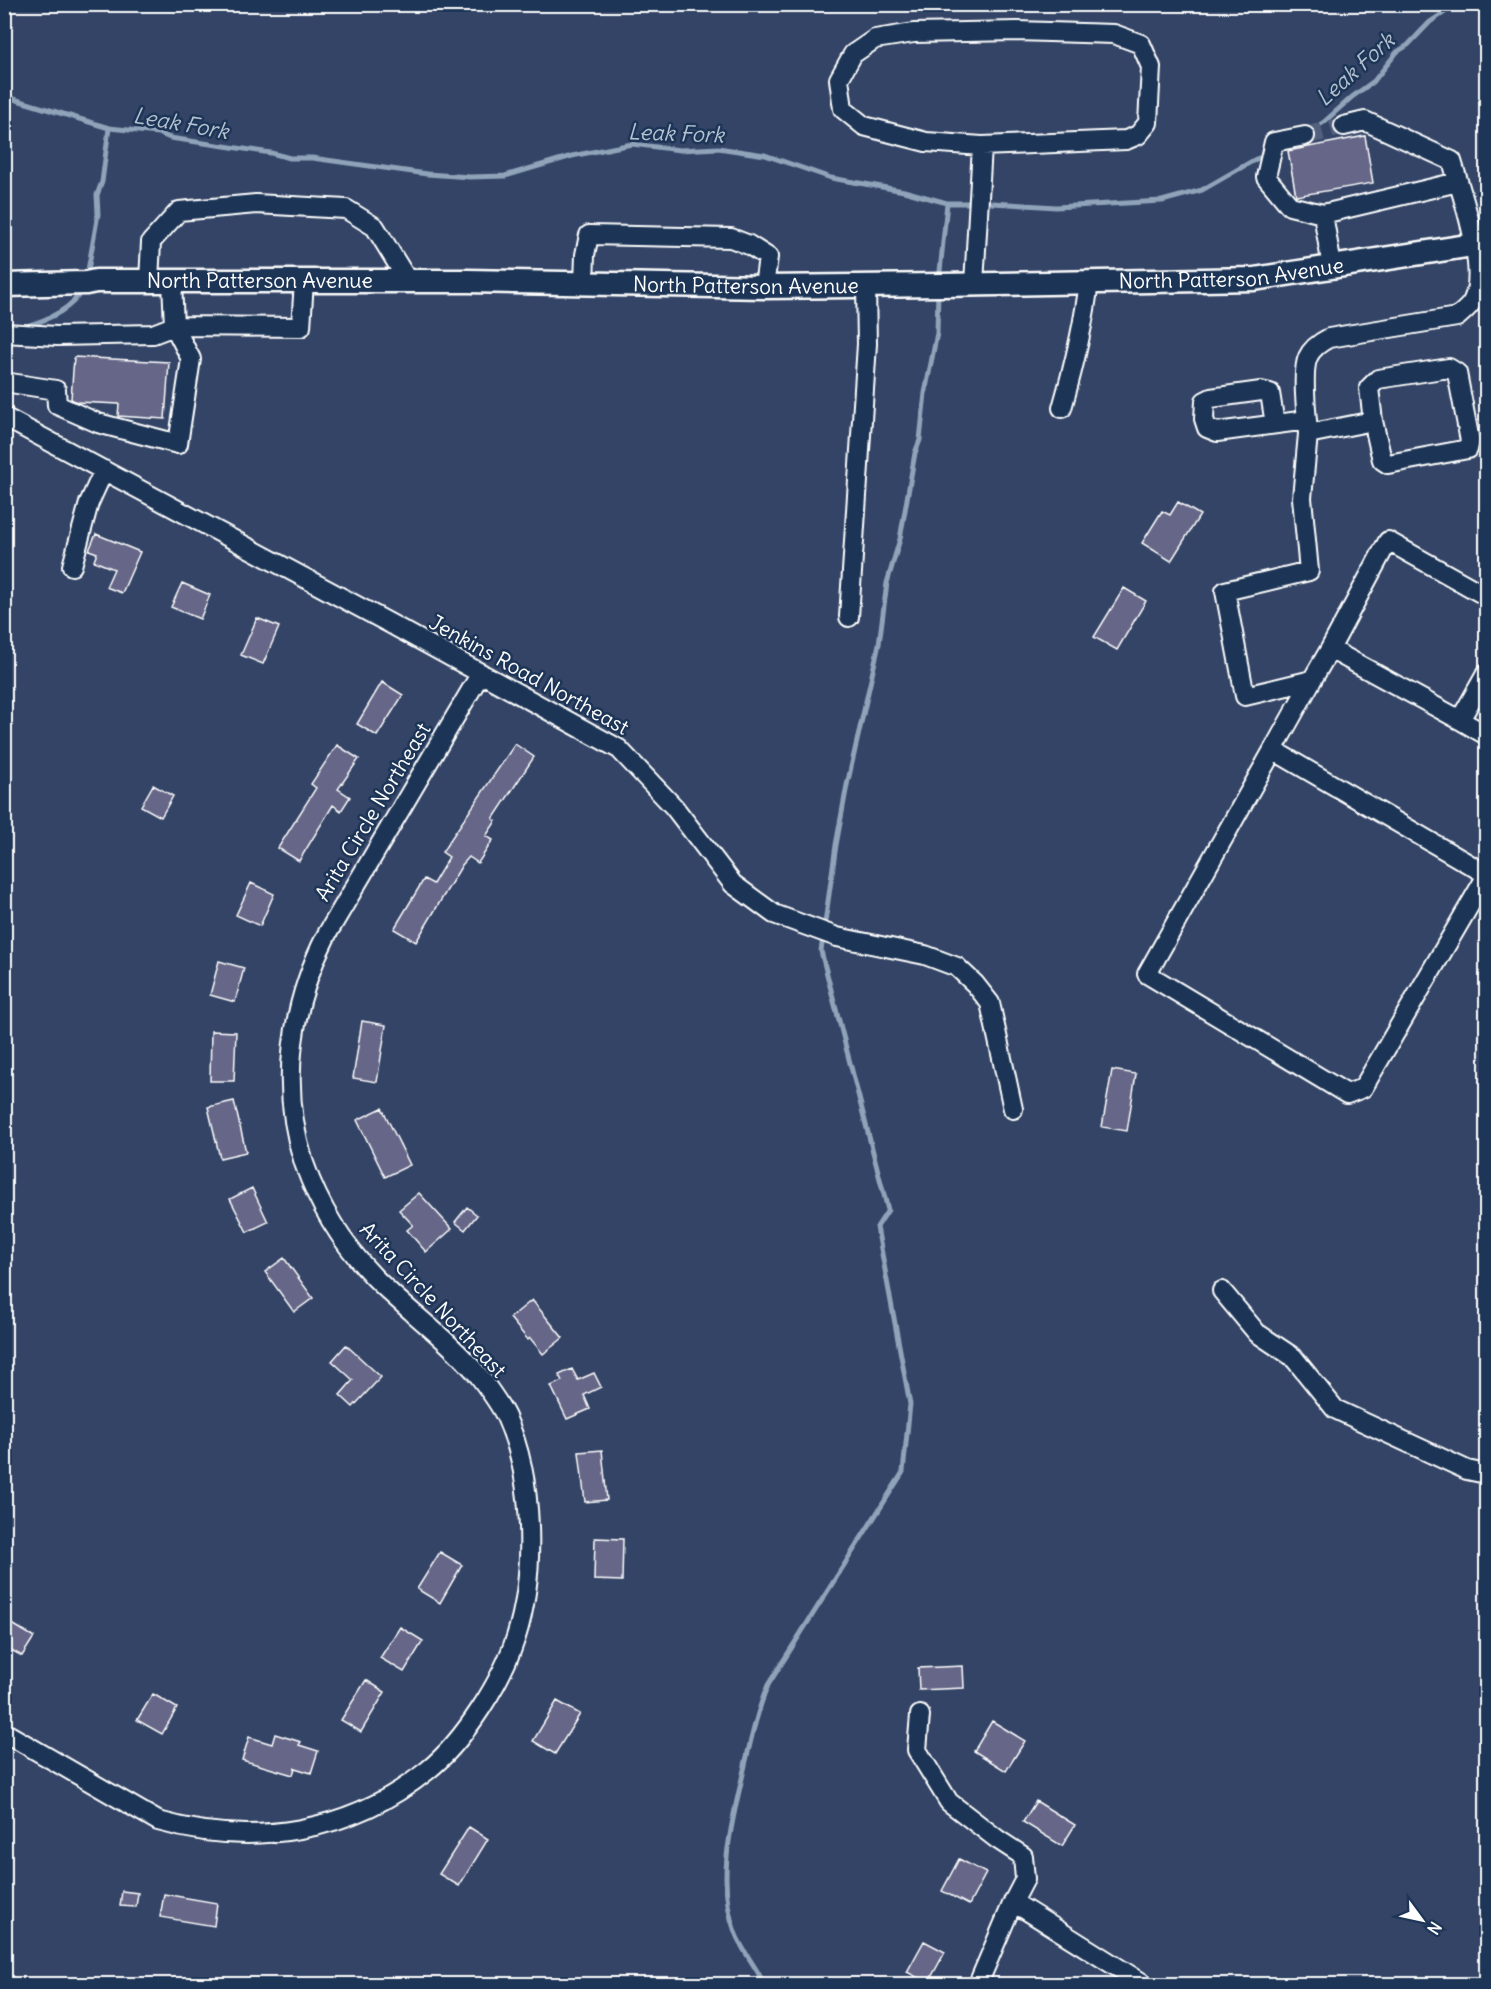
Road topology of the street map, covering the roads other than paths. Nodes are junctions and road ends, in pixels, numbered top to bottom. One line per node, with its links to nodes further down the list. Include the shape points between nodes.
1 (1344, 126): 4 (street, via 1365,121 1452,161)
2 (1305, 136): 5 (street, via 1274,142 1266,177 1290,206)
3 (982, 146): 3 (street, via 1126,140 1138,135 1148,123 1151,67 1141,44 1114,34 914,33 875,39 853,54 839,79 843,108 864,126 926,142); 13 (street)
4 (1458, 182): 5 (street); 6 (street)
5 (1323, 214): 7 (street)
6 (1481, 244): 7 (main road, North Patterson Avenue); 24 (street, via 1474,299 1457,317 1329,338 1319,343 1308,356)
7 (1332, 267): 11 (main road, North Patterson Avenue, via 1254,279)
8 (160, 281): 9 (main road, North Patterson Avenue); 10 (street, via 151,242 179,211 256,204 346,209 375,228); 14 (main road, North Patterson Avenue); 17 (street)
9 (304, 281): 10 (main road, North Patterson Avenue); 17 (street, via 301,327)
10 (408, 281): 12 (main road, North Patterson Avenue)
11 (1089, 281): 13 (main road, North Patterson Avenue); 20 (street, via 1085,317)
12 (584, 283): 15 (main road, North Patterson Avenue); 15 (street, via 589,235 731,238 768,257)
13 (974, 284): 16 (main road, North Patterson Avenue)
14 (4, 285)
15 (764, 286): 16 (main road, North Patterson Avenue)
16 (866, 286): 28 (street, via 867,344)
17 (174, 326): 18 (street, via 153,334); 19 (street, via 190,360 178,444 98,423 57,405 56,390)
18 (4, 333)
19 (4, 382)
20 (1062, 408)
21 (4, 417): 25 (street, Jenkins Road Northeast)
22 (1373, 421): 22 (street, via 1369,388 1378,379 1449,368 1457,373 1470,441 1468,449 1388,464 1382,460); 24 (street)
23 (1275, 424): 24 (street)
24 (1307, 427): 32 (street, via 1302,498 1309,571 1225,591 1245,696)
25 (104, 470): 26 (street, via 89,503); 30 (street, Jenkins Road Northeast)
26 (72, 566)
27 (1486, 596): 29 (street, via 1388,541)
28 (849, 617)
29 (1330, 650): 32 (street); 33 (street)
30 (481, 673): 37 (street, Jenkins Road Northeast, via 619,749 674,807 733,884 774,914 837,937 915,953 957,967 990,1003); 41 (street, Arita Circle Northeast, via 313,962 292,1036 291,1075 293,1114 303,1159 327,1216 375,1277 479,1377 506,1416 520,1461 529,1527 523,1605 506,1664 465,1730 434,1765 410,1784 363,1810 280,1833 219,1833 158,1821)
31 (1486, 674): 33 (street)
32 (1312, 680): 35 (street)
33 (1460, 720): 34 (street)
34 (1486, 735)
35 (1273, 750): 36 (street); 36 (street, via 1147,974 1347,1094 1363,1088)
36 (1486, 875)
37 (1013, 1109)
38 (1222, 1291): 39 (street, via 1257,1333 1293,1357 1335,1409 1467,1470)
39 (1486, 1474)
40 (920, 1715): 42 (street, via 917,1750 949,1802 1023,1856 1025,1879)
41 (4, 1732)
42 (1013, 1902): 43 (street); 44 (street)
43 (978, 1984)
44 (1144, 1984)

